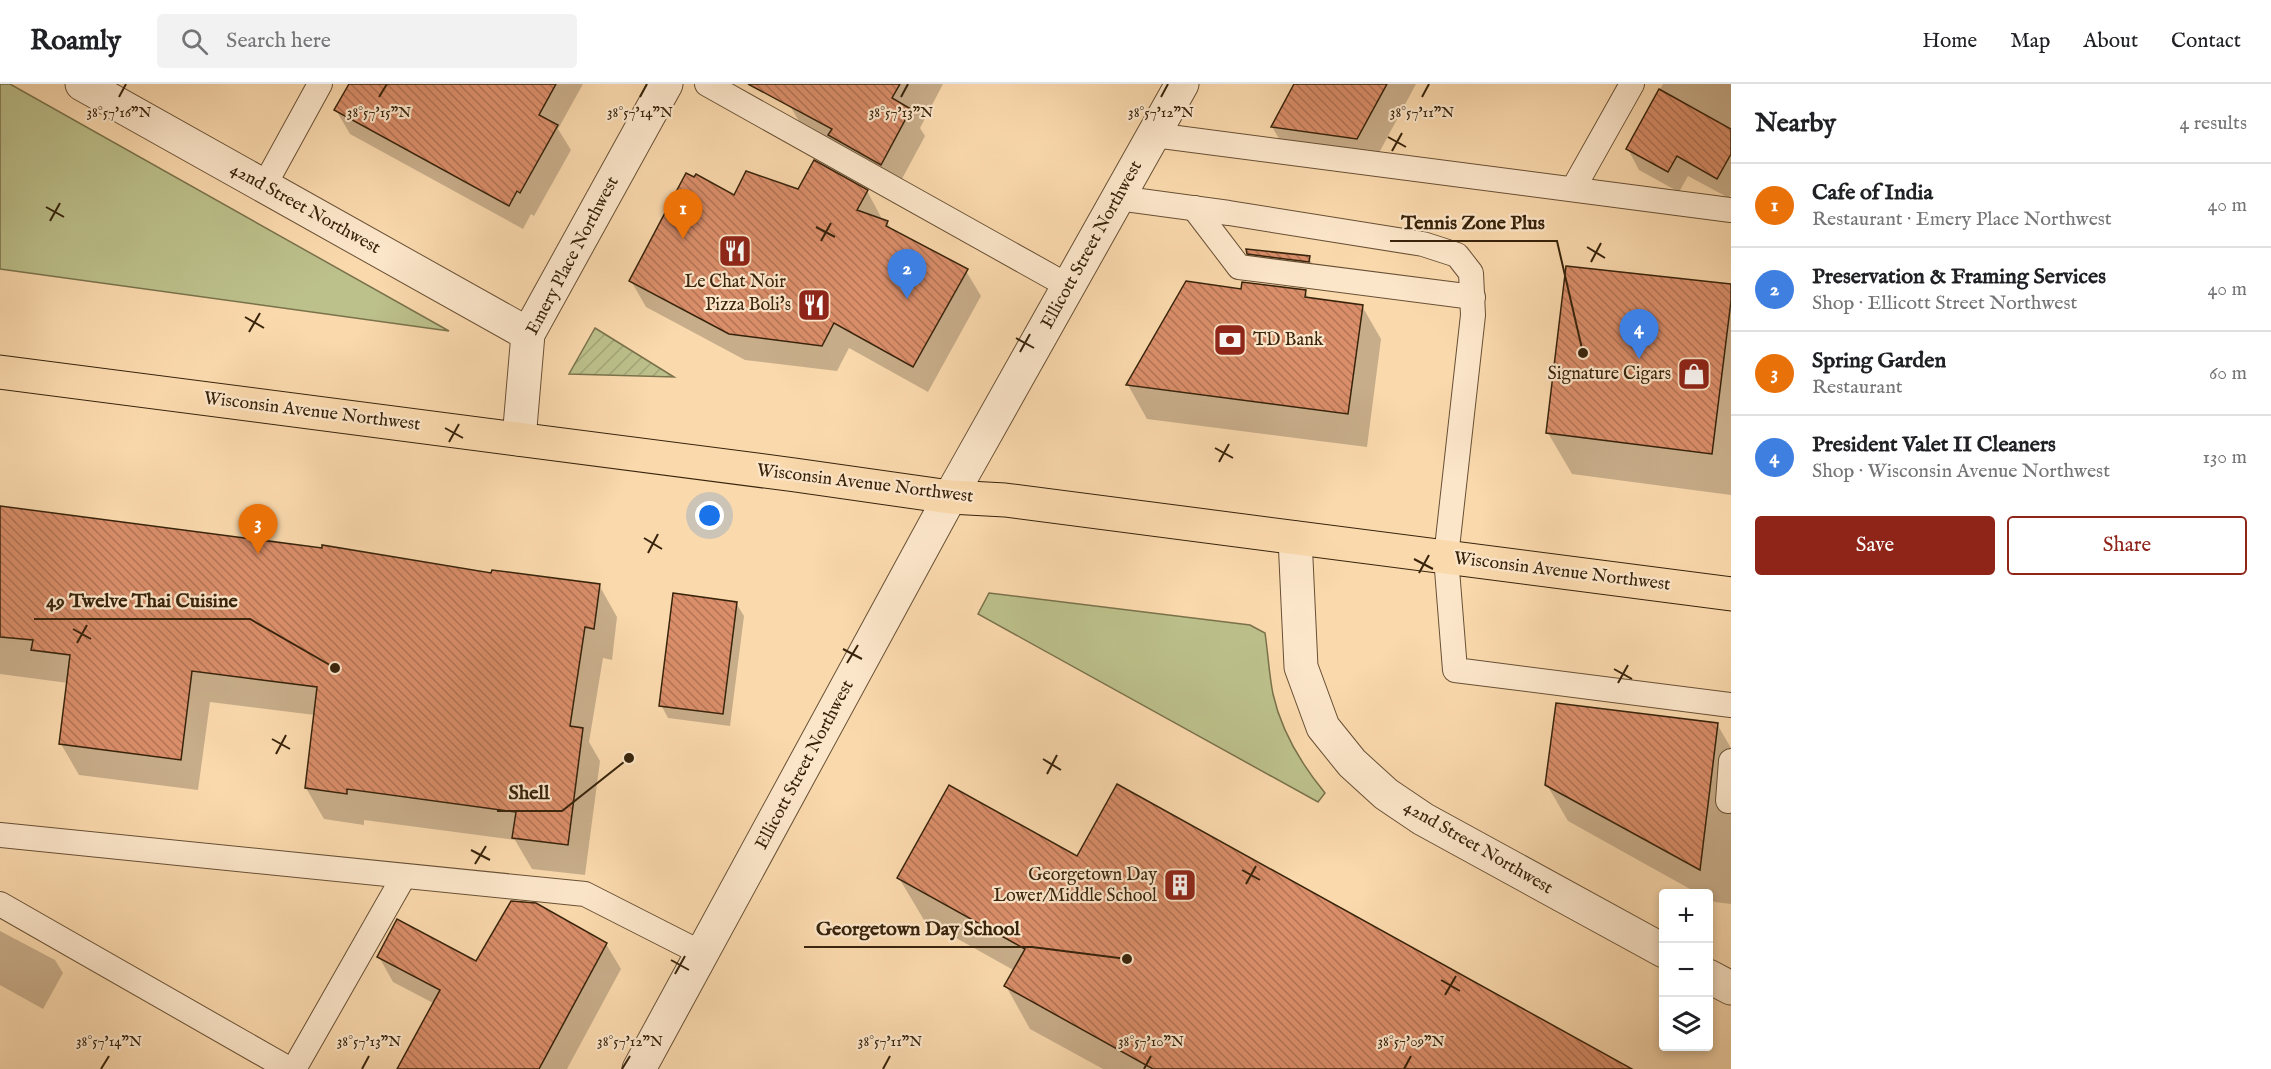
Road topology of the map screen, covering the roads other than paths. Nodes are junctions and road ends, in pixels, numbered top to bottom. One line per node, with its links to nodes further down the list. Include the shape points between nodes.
1 (82, 84): 8 (street, 42nd Street Northwest)
2 (321, 84): 8 (lane)
3 (666, 84): 15 (street, Emery Place Northwest)
4 (707, 84): 13 (lane)
5 (1182, 84): 7 (street, Ellicott Street Northwest)
6 (1632, 84): 9 (lane)
7 (1154, 135): 9 (lane); 10 (street, Ellicott Street Northwest)
8 (264, 186): 15 (street, 42nd Street Northwest)
9 (1573, 189): 12 (lane)
10 (1118, 198): 11 (lane); 13 (street, Ellicott Street Northwest)
11 (1194, 208): 14 (lane, via 1239,267); 14 (lane, via 1423,244 1457,255 1471,273)
12 (1731, 210)
13 (1068, 286): 18 (street, Ellicott Street Northwest)
14 (1473, 297): 20 (lane)
15 (528, 334): 17 (street, Emery Place Northwest)
16 (0, 372): 17 (main road, Wisconsin Avenue Northwest)
17 (519, 439): 18 (main road, Wisconsin Avenue Northwest)
18 (950, 497): 19 (main road, Wisconsin Avenue Northwest, via 1005,500); 29 (street, Ellicott Street Northwest)
19 (1295, 538): 20 (main road, Wisconsin Avenue Northwest); 28 (street, 42nd Street Northwest, via 1301,667 1323,727 1352,763 1386,794 1423,819)
20 (1446, 557): 21 (main road, Wisconsin Avenue Northwest); 22 (lane, via 1455,670)
21 (1731, 594)
22 (1731, 705)
23 (1731, 760): 24 (lane)
24 (1728, 801)
25 (0, 835): 26 (lane)
26 (404, 876): 29 (lane, via 585,894); 32 (lane)
27 (0, 904): 32 (lane)
28 (1659, 948)
29 (702, 954): 33 (street, Ellicott Street Northwest)
30 (1713, 979): 31 (street)
31 (1731, 988)
32 (291, 1069)
33 (639, 1069)

